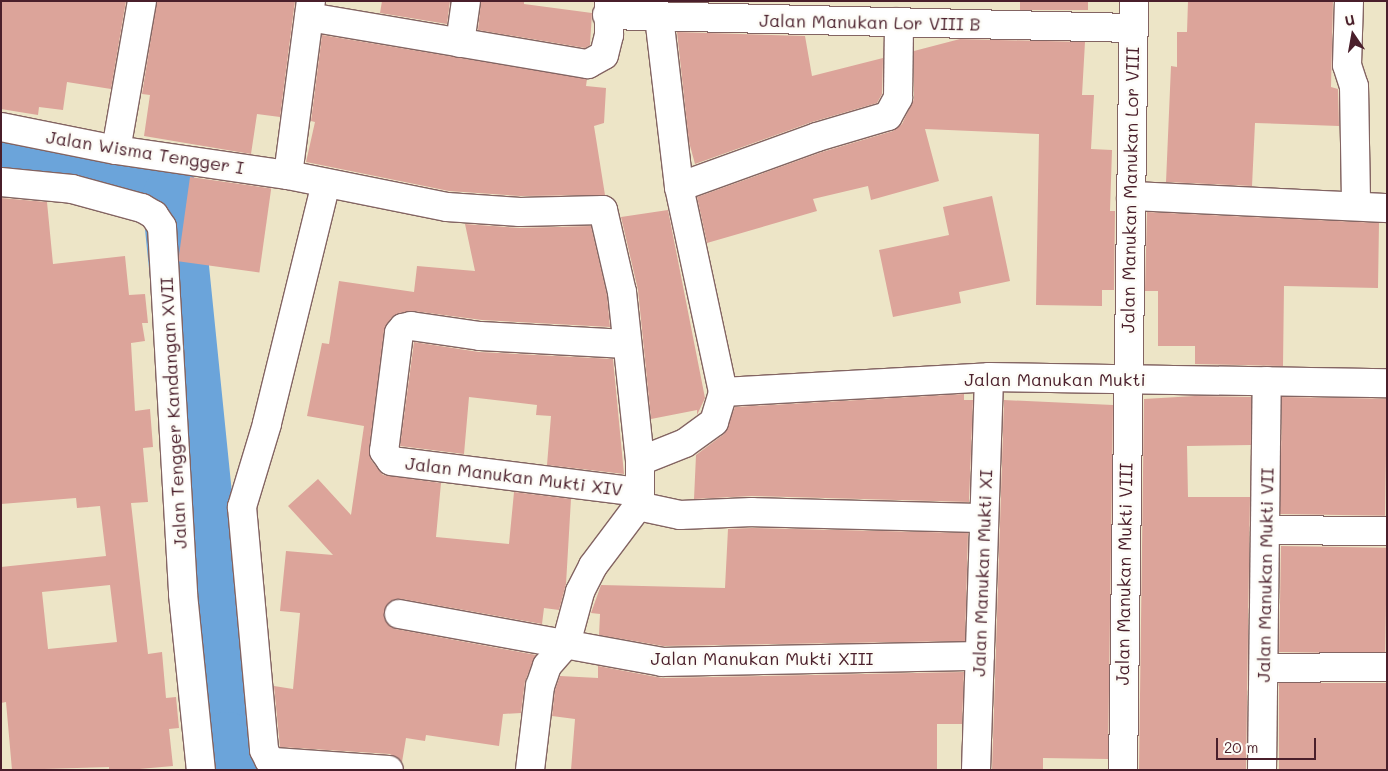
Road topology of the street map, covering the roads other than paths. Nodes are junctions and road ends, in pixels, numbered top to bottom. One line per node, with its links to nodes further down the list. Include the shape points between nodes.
1 (142, 1): 14 (street)
2 (466, 1): 12 (street)
3 (1134, 1): 11 (street, Jalan Manukan Manukan Lor VIII)
4 (1349, 1): 20 (street)
5 (608, 8): 9 (street, Jalan Manukan Lor VIII B); 12 (street, via 609,36 604,55 588,64)
6 (310, 9): 12 (street); 15 (street)
7 (776, 10): 9 (street, Jalan Manukan Lor VIII B); 10 (street, Jalan Manukan Lor VIII B)
8 (945, 13): 10 (street, Jalan Manukan Lor VIII B); 11 (street, Jalan Manukan Lor VIII B)
9 (659, 17): 18 (street)
10 (899, 22): 18 (street, via 898,98 888,116 817,137)
11 (1133, 28): 19 (street, Jalan Manukan Manukan Lor VIII)
12 (460, 43)
13 (1, 127): 14 (street, Jalan Wisma Tengger I)
14 (116, 150): 15 (street, Jalan Wisma Tengger I)
15 (288, 175): 17 (street, Jalan Wisma Tengger I)
16 (1, 182): 38 (street, Jalan Tengger Kandangan XVII, via 72,189 142,208 154,215 162,226 183,594)
17 (326, 183): 22 (street, Jalan Wisma Tengger I, via 447,207 520,212 600,209 608,223 622,292); 39 (street, via 267,424 242,507 255,670 266,755 274,762)
18 (679, 187): 27 (street)
19 (1131, 196): 20 (street); 24 (street, Jalan Manukan Manukan Lor VIII)
20 (1356, 206): 21 (street)
21 (1387, 208)
22 (626, 344): 28 (street); 29 (street, Jalan Manukan Mukti XIV, via 480,336 411,326 403,328 399,333 384,451 391,461)
23 (989, 377): 24 (street, Jalan Manukan Mukti); 27 (street, Jalan Manukan Mukti); 30 (street, Jalan Manukan Mukti XI)
24 (1126, 379): 25 (street, Jalan Manukan Mukti); 42 (street, Jalan Manukan Mukti VIII)
25 (1267, 381): 26 (street, Jalan Manukan Mukti); 31 (street, Jalan Manukan Mukti VII)
26 (1387, 382)
27 (723, 392): 28 (street, via 714,422 685,443)
28 (640, 461): 29 (street)
29 (639, 499): 30 (street, Jalan Manukan Mukti XIV, via 680,515 752,512); 34 (street, via 593,566 580,592)
30 (984, 518): 35 (street, Jalan Manukan Mukti XI)
31 (1265, 530): 32 (street); 37 (street, Jalan Manukan Mukti VII)
32 (1387, 531)
33 (399, 614): 34 (street, Jalan Manukan Mukti XIII)
34 (566, 644): 35 (street, Jalan Manukan Mukti XIII, via 662,662); 40 (street, via 547,666 540,686)
35 (980, 656): 41 (street, Jalan Manukan Mukti XI)
36 (1387, 667): 37 (street)
37 (1264, 668): 43 (street, Jalan Manukan Mukti VII)
38 (201, 770)
39 (389, 770)
40 (530, 770)
41 (976, 770)
42 (1123, 770)
43 (1262, 770)

